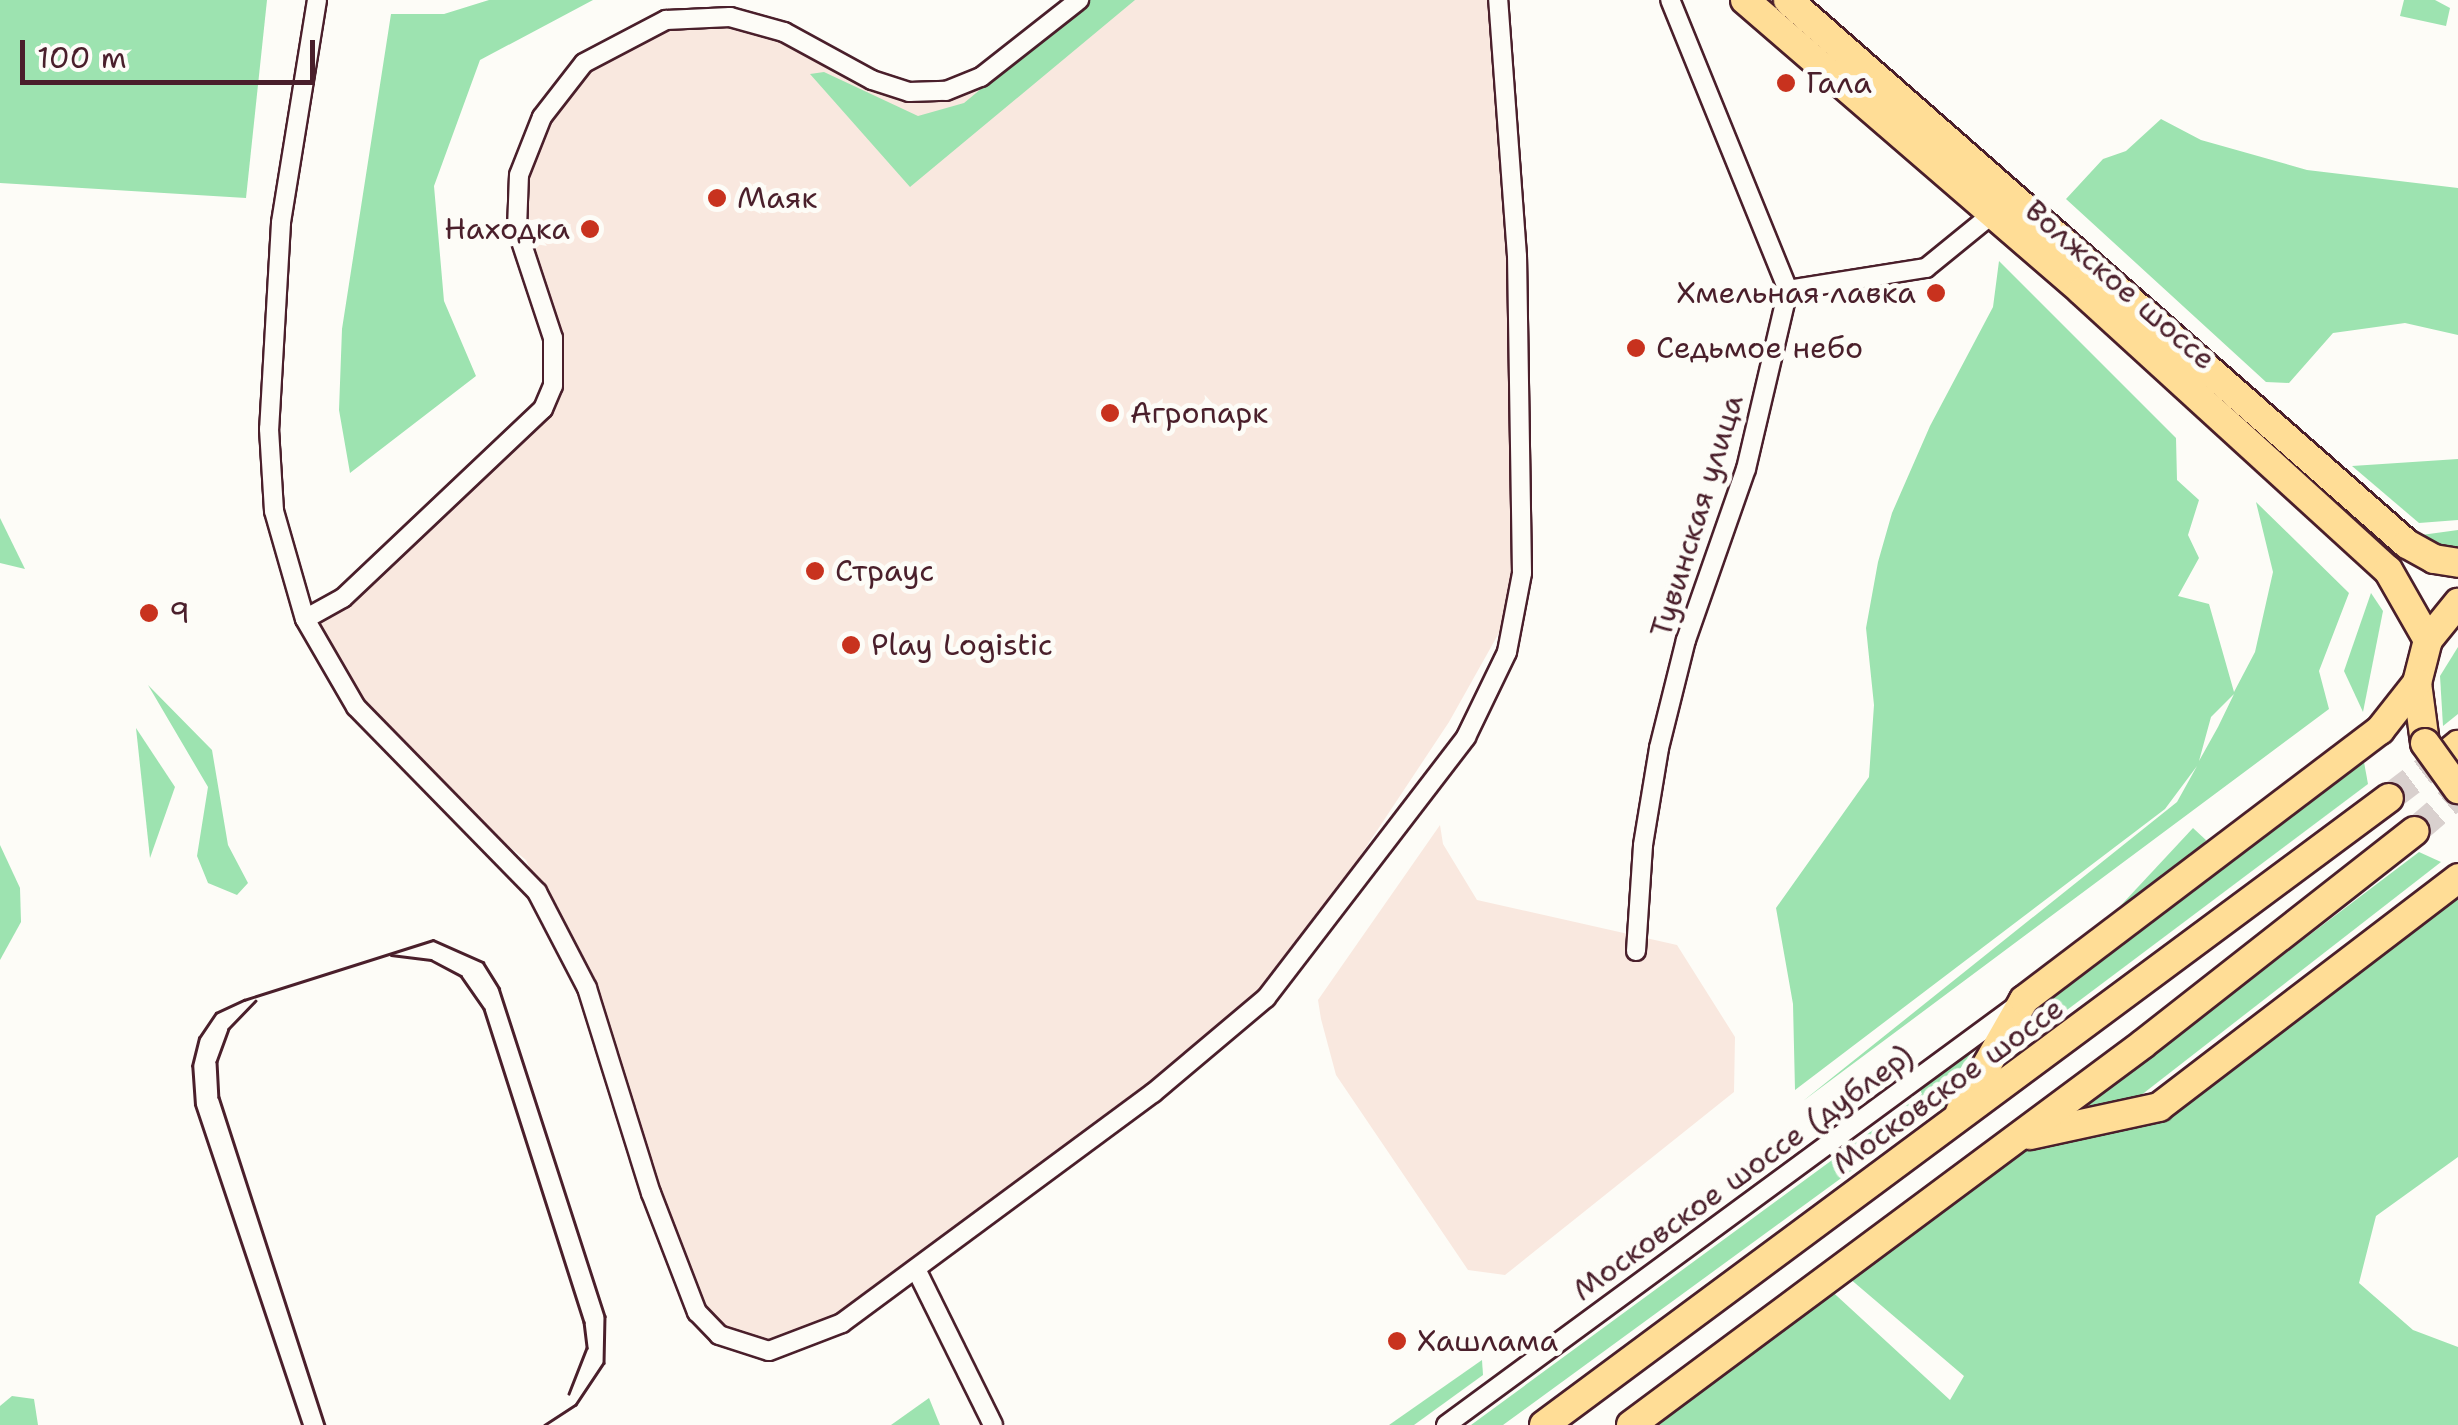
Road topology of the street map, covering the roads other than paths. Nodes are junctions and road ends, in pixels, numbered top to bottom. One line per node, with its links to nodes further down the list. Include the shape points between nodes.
1 (317, 0): 11 (street, via 281,223 268,430 274,511)
2 (1079, 0): 11 (street, via 981,77 946,91 909,92 872,80 784,32 730,18 666,20 584,63 542,117 519,175 517,229 553,338 553,386 543,410 343,598)
3 (1498, 0): 23 (street, via 1517,256 1523,520 1517,612 1494,685 1466,736 1266,998 1154,1094)
4 (1670, 0): 8 (street)
5 (1745, 0): 7 (main road, Волжское шоссе)
6 (1788, 0): 9 (main road, Волжское шоссе, via 2392,531 2434,560)
7 (1991, 214): 8 (street, via 1926,268); 12 (main road, Волжское шоссе, via 2388,570)
8 (1788, 290): 19 (street, Тувинская улица, via 1746,469 1686,640 1659,748)
9 (2458, 563)
10 (2458, 603): 12 (main road)
11 (305, 619): 23 (street, via 356,707 537,892 567,941 697,1312 719,1335 769,1350 842,1323)
12 (2428, 640): 13 (main road)
13 (2416, 683): 14 (main road); 20 (main road, via 2380,730)
14 (2445, 746): 15 (main road, bridge)
15 (2458, 789)
16 (2389, 798): 21 (main road, Московское шоссе)
17 (2415, 831): 22 (main road)
18 (2458, 878): 22 (main road, via 2159,1107)
19 (1636, 951)
20 (2024, 1000): 21 (main road); 25 (street, Московское шоссе (дублер))
21 (1954, 1122): 26 (main road, Московское шоссе)
22 (2020, 1136): 27 (main road)
23 (916, 1269): 24 (street)
24 (993, 1425)
25 (1446, 1425)
26 (1544, 1425)
27 (1632, 1425)

